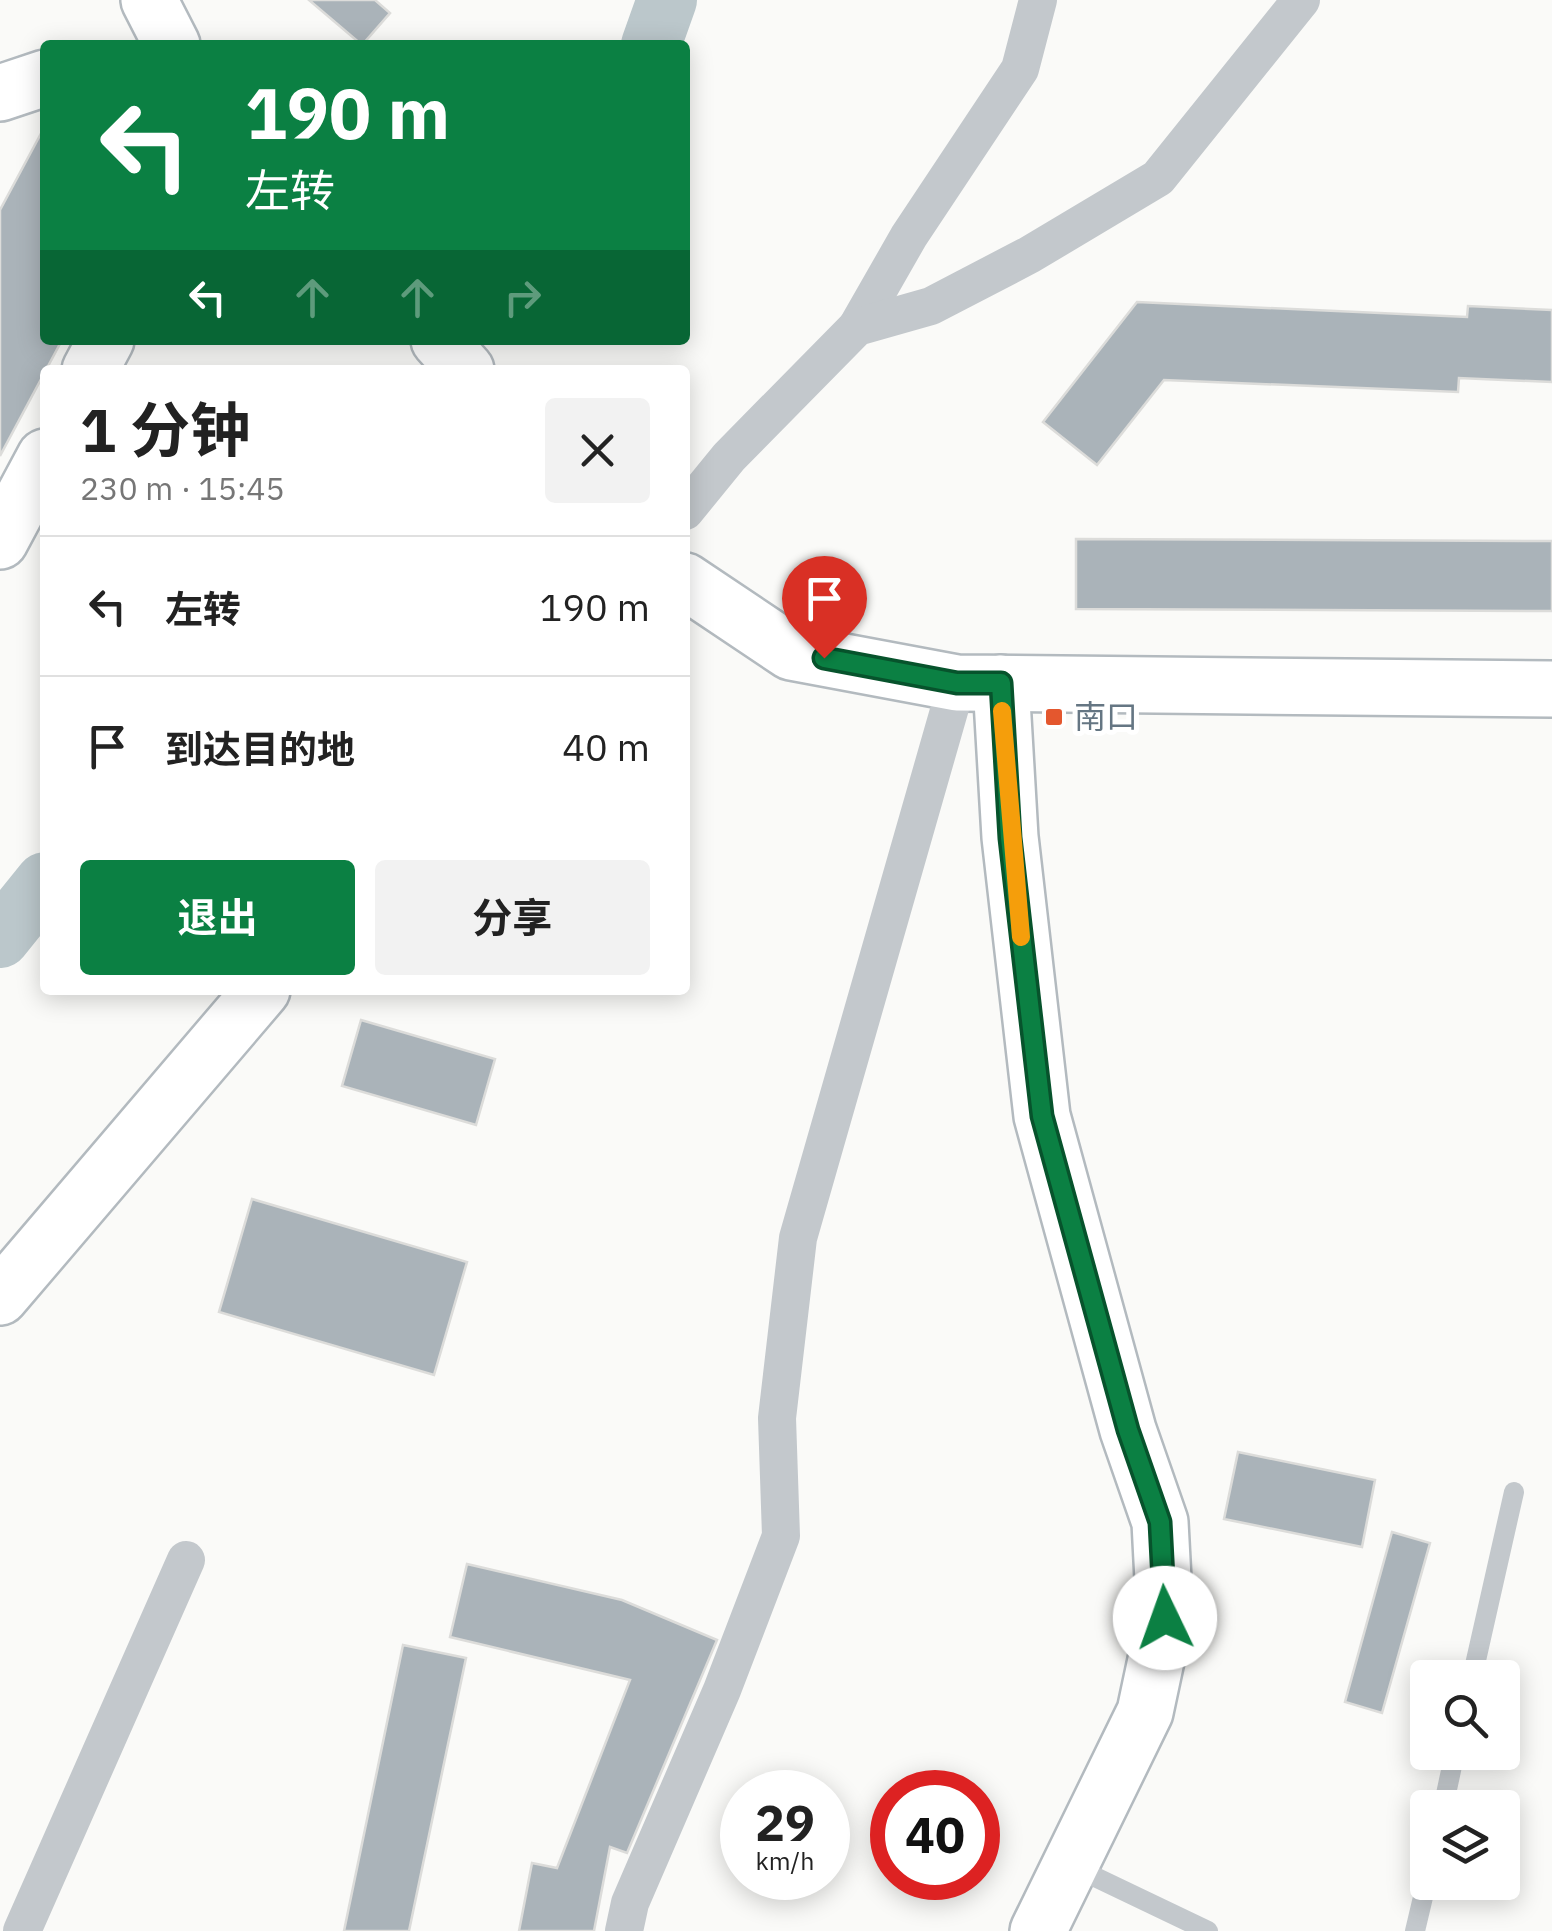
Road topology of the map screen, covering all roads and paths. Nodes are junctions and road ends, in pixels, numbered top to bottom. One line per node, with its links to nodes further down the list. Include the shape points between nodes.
1 (1038, 0): 5 (street, via 1020,69)
2 (1301, 0): 5 (street, via 1158,178 931,306)
3 (40, 80): 4 (street)
4 (0, 94)
5 (857, 328): 9 (street)
6 (444, 345): 7 (street)
7 (462, 365)
8 (40, 466): 10 (street)
9 (690, 505)
10 (0, 542)
11 (690, 584): 12 (street, via 792,652)
12 (979, 683): 13 (street); 19 (street, via 1010,838 1042,1116 1128,1430 1160,1522 1165,1618 1146,1712); 22 (street, via 798,1238 777,1418 782,1536)
13 (1552, 689)
14 (258, 995): 15 (street)
15 (0, 1297)
16 (1514, 1492): 18 (lane)
17 (186, 1560): 21 (street)
18 (1476, 1660)
19 (1068, 1865): 23 (street); 24 (lane)
20 (1422, 1900): 25 (lane)
21 (22, 1931)
22 (624, 1931)
23 (1038, 1931)
24 (1208, 1931)
25 (1415, 1931)

